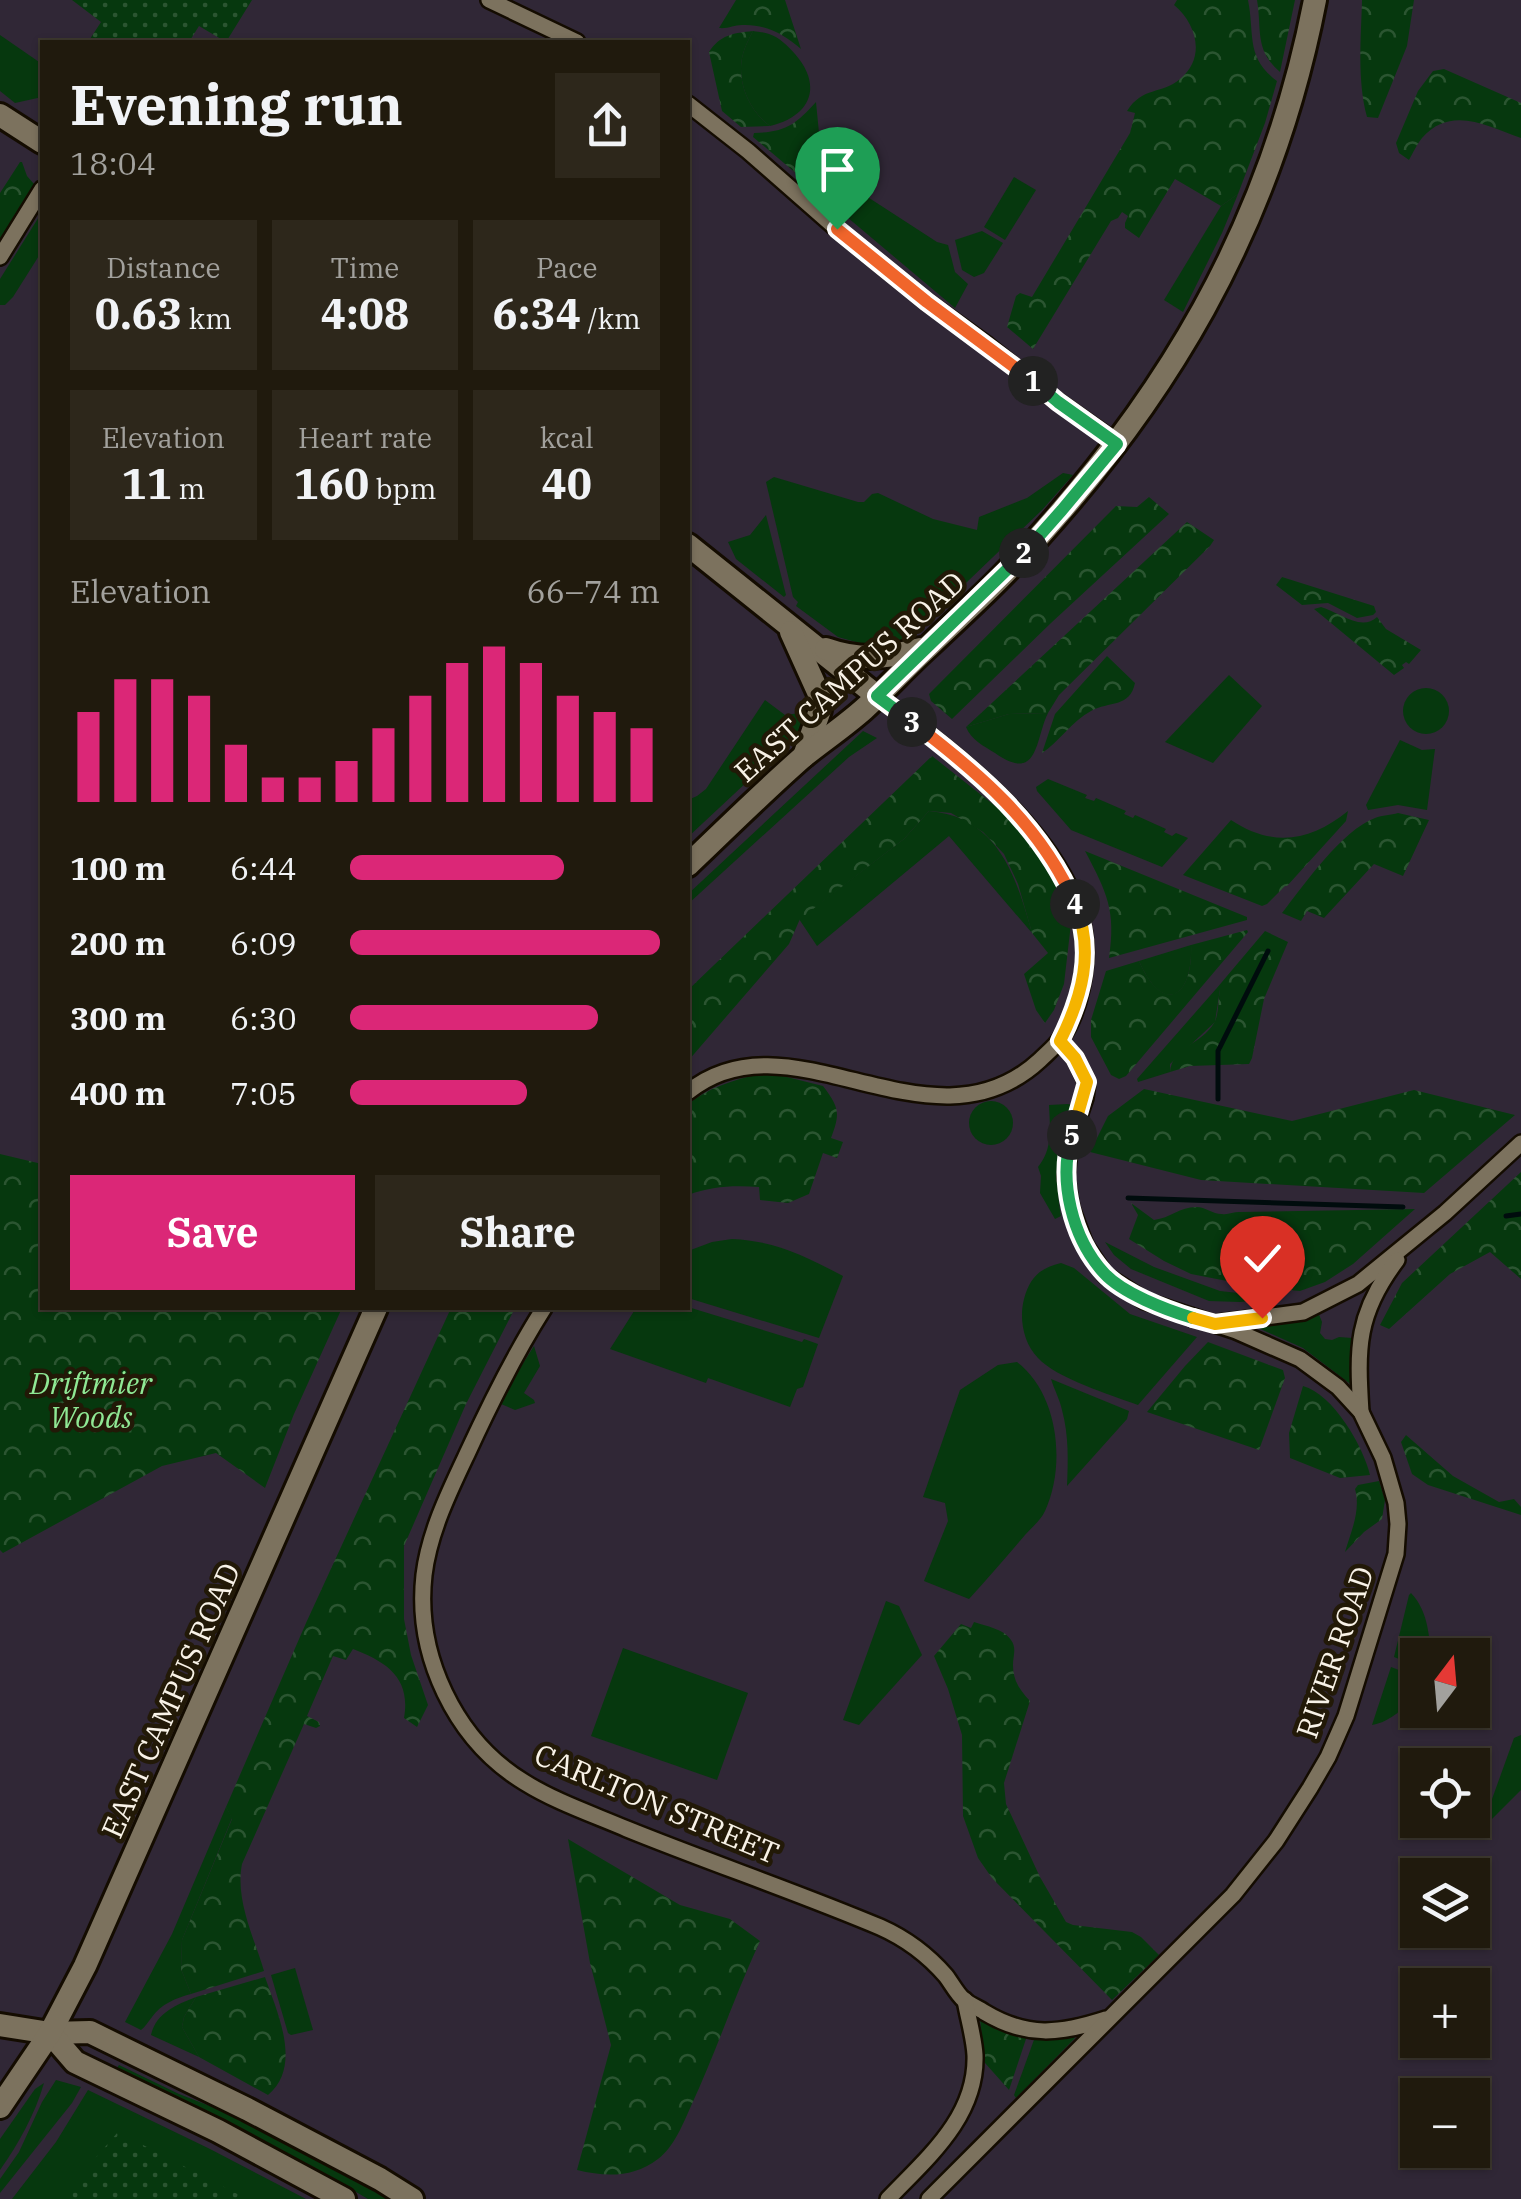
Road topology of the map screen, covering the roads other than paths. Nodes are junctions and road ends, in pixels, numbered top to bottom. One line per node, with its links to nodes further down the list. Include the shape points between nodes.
1 (489, 0): 3 (street)
2 (1315, 0): 9 (main road, EAST CAMPUS ROAD, via 1303,63 1257,201 1201,316)
3 (573, 40)
4 (690, 106): 9 (street, via 927,302)
5 (0, 114): 6 (main road)
6 (40, 141)
7 (40, 192): 8 (street)
8 (0, 257)
9 (1117, 444): 13 (main road, EAST CAMPUS ROAD, via 1004,574)
10 (690, 548): 11 (main road)
11 (787, 624): 12 (main road); 15 (main road, via 819,694)
12 (813, 645): 13 (main road, via 864,658); 14 (main road)
13 (928, 647): 14 (main road, EAST CAMPUS ROAD)
14 (877, 696): 15 (main road, EAST CAMPUS ROAD); 17 (street, via 983,779 1036,835 1060,873 1086,948 1084,981)
15 (803, 758): 16 (main road, EAST CAMPUS ROAD)
16 (690, 863)
17 (1060, 1041): 18 (street, via 1011,1080 956,1096 920,1096 774,1064 731,1070); 23 (street, RIVER ROAD, via 1087,1082 1066,1176 1085,1245 1105,1275 1145,1300)
18 (690, 1090)
19 (1521, 1142): 20 (street, RIVER ROAD)
20 (1412, 1240): 23 (street, RIVER ROAD, via 1358,1284 1303,1312); 24 (street, RIVER ROAD, via 1382,1281 1364,1323)
21 (375, 1310): 28 (main road, EAST CAMPUS ROAD)
22 (543, 1310): 25 (street, CARLTON STREET, via 485,1415 430,1547 425,1632 454,1710 500,1765 537,1790 904,1938)
23 (1215, 1324): 24 (street, RIVER ROAD, via 1304,1360)
24 (1361, 1412): 26 (street, RIVER ROAD, via 1383,1458 1398,1524 1396,1554 1346,1716 1310,1788 1256,1868)
25 (965, 2000): 26 (street, via 1025,2030 1079,2028); 32 (street, via 975,2056 969,2098 951,2132)
26 (1110, 2018): 33 (street, RIVER ROAD)
27 (0, 2024): 28 (main road)
28 (50, 2033): 29 (main road, EAST CAMPUS ROAD); 30 (main road, via 75,2062); 31 (main road, via 90,2032 248,2108)
29 (0, 2107)
30 (344, 2199)
31 (412, 2199)
32 (888, 2199)
33 (929, 2199)

